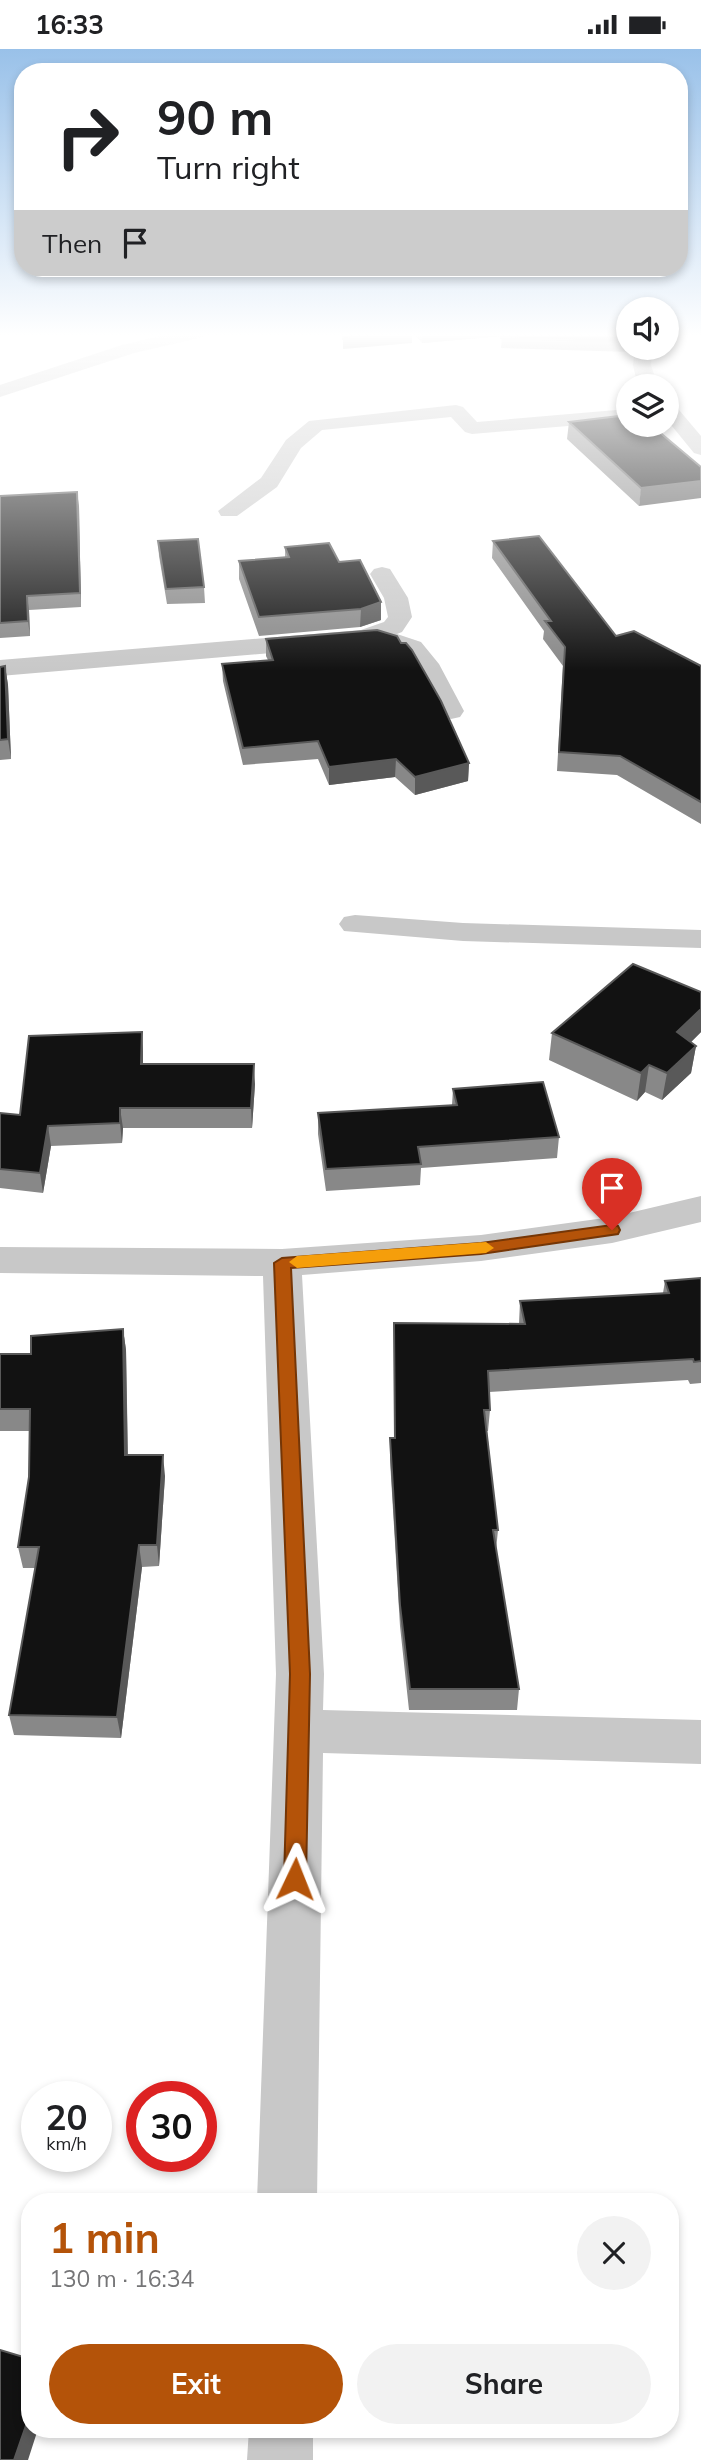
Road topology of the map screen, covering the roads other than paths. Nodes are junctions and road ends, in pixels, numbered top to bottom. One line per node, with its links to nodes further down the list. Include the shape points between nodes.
1 (292, 446): 2 (street, via 269,482)
2 (229, 512)
3 (382, 573): 4 (street, via 396,597 400,617 393,627)
4 (365, 637): 5 (street); 6 (street, via 379,636 412,647)
5 (0, 668)
6 (451, 711)
7 (355, 924): 8 (street)
8 (701, 939)
9 (701, 1209): 11 (street, via 612,1230 481,1248)
10 (0, 1260): 11 (street)
11 (282, 1263): 12 (street)
12 (299, 1731): 13 (street); 14 (street)
13 (701, 1742)
14 (287, 2193)
15 (281, 2438): 16 (street)
16 (280, 2460)

